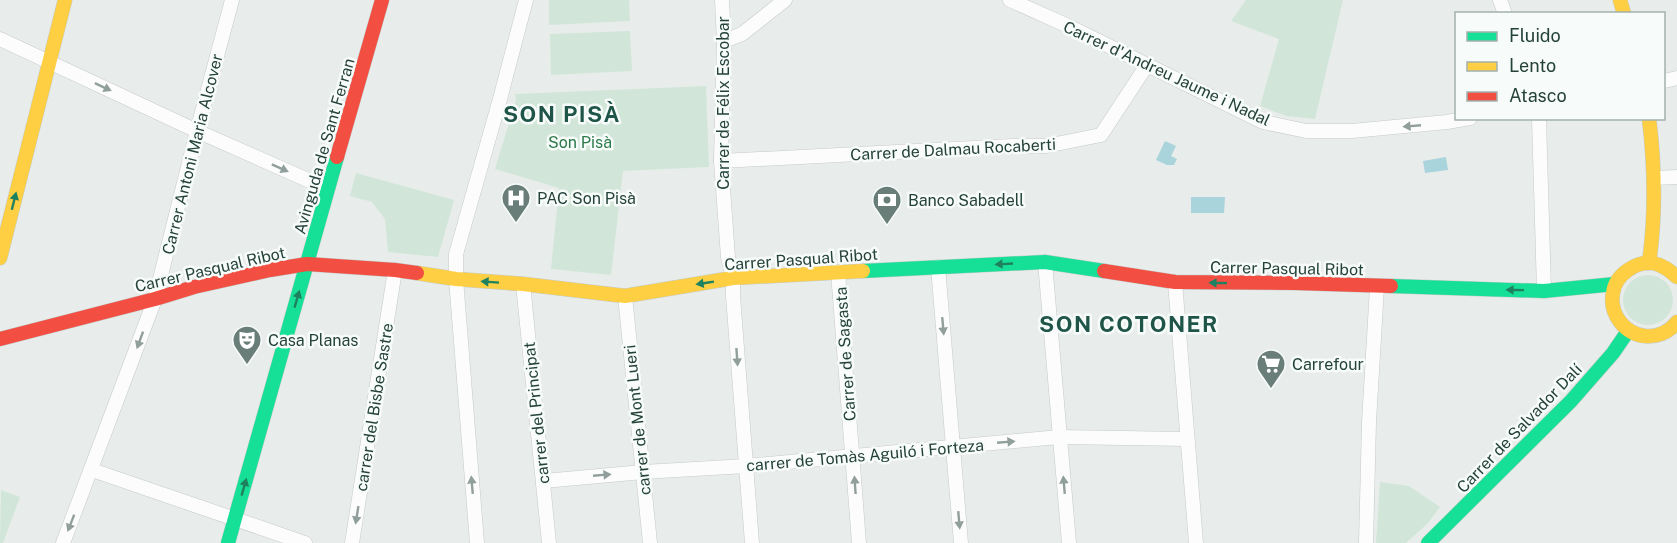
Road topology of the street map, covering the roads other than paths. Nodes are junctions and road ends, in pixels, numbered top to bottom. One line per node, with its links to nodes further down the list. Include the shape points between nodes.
1 (65, 0): 10 (street)
2 (232, 0): 15 (street, Carrer Antoni Maria Alcover)
3 (382, 0): 19 (street, Avinguda de Sant Ferran)
4 (526, 0): 29 (street, via 456,254)
5 (722, 0): 9 (street, Carrer de Félix Escobar)
6 (785, 0): 9 (street, via 742,34)
7 (1010, 0): 11 (street, Carrer d'Andreu Jaume i Nadal)
8 (0, 39): 10 (street)
9 (723, 41): 16 (street, Carrer de Félix Escobar)
10 (50, 63): 15 (street, one-way to 15); 20 (street, one-way to 10)
11 (1147, 65): 12 (street, Carrer d'Andreu Jaume i Nadal, one-way to 11, via 1352,131 1306,131 1263,122); 16 (street, Carrer de Dalmau Rocaberti, via 1101,135 1046,146)
12 (1458, 120)
13 (1539, 120): 34 (street)
14 (1648, 120): 18 (street)
15 (197, 131): 19 (street, one-way to 19); 36 (street, Carrer Antoni Maria Alcover)
16 (721, 161): 28 (street, Carrer de Félix Escobar)
17 (1677, 177): 18 (street)
18 (1654, 178): 22 (street)
19 (328, 189): 23 (street, Avinguda de Sant Ferran)
20 (1, 252)
21 (1045, 262): 24 (street, Carrer Pasqual Ribot, one-way to 24); 30 (street, Carrer Pasqual Ribot); 40 (street)
22 (1649, 263): 27 (street, via 1662,265); 32 (street, via 1629,268)
23 (307, 264): 25 (street, Carrer Pasqual Ribot); 36 (street, Carrer Pasqual Ribot); 48 (street, Avinguda de Sant Ferran, one-way to 23)
24 (938, 267): 26 (street, Carrer Pasqual Ribot); 42 (street, one-way to 42)
25 (395, 270): 29 (street, Carrer Pasqual Ribot); 52 (street, carrer del Bisbe Sastre, one-way to 52)
26 (838, 272): 28 (street, Carrer Pasqual Ribot); 43 (street, Carrer de Sagasta)
27 (1677, 277)
28 (733, 278): 35 (street, Carrer Pasqual Ribot, one-way to 35); 44 (street, Carrer de Félix Escobar, one-way to 44)
29 (456, 279): 31 (street, Carrer Pasqual Ribot, one-way to 29); 53 (street, one-way to 29)
30 (1175, 282): 33 (street, Carrer Pasqual Ribot, one-way to 30); 41 (street)
31 (523, 284): 35 (street, Carrer Pasqual Ribot); 47 (street, carrer del Principat)
32 (1615, 284): 34 (street, Carrer Pasqual Ribot); 38 (street, via 1614,315)
33 (1377, 287): 34 (street, Carrer Pasqual Ribot, one-way to 33); 61 (street)
34 (1544, 291)
35 (625, 296): 46 (street, carrer de Mont Lueri)
36 (155, 299): 39 (street, Carrer Pasqual Ribot); 45 (street, Carrer Antoni Maria Alcover, one-way to 45)
37 (1677, 322): 38 (street, via 1663,334 1651,337)
38 (1628, 330): 62 (street, Carrer de Salvador Dalí, via 1571,401)
39 (0, 339)
40 (1059, 437): 41 (street, carrer de Tomàs Aguiló i Forteza); 42 (street, carrer de Tomàs Aguiló i Forteza, one-way to 40); 59 (street, one-way to 40)
41 (1187, 439): 60 (street)
42 (953, 447): 43 (street, carrer de Tomàs Aguiló i Forteza); 58 (street, one-way to 58)
43 (853, 456): 44 (street, carrer de Tomàs Aguiló i Forteza); 57 (street, Carrer de Sagasta, one-way to 43)
44 (746, 466): 46 (street, carrer de Tomàs Aguiló i Forteza); 56 (street, Carrer de Félix Escobar)
45 (92, 470): 48 (street); 49 (street, Carrer Antoni Maria Alcover, one-way to 49)
46 (643, 472): 47 (street, carrer de Tomàs Aguiló i Forteza, one-way to 46); 55 (street, carrer de Mont Lueri)
47 (544, 481): 54 (street, carrer del Principat)
48 (235, 520): 50 (street, Avinguda de Sant Ferran); 51 (street)
49 (63, 543)
50 (228, 543)
51 (305, 543)
52 (352, 543)
53 (477, 543)
54 (549, 543)
55 (650, 543)
56 (752, 543)
57 (859, 543)
58 (961, 543)
59 (1069, 543)
60 (1196, 543)
61 (1366, 543)
62 (1428, 543)

